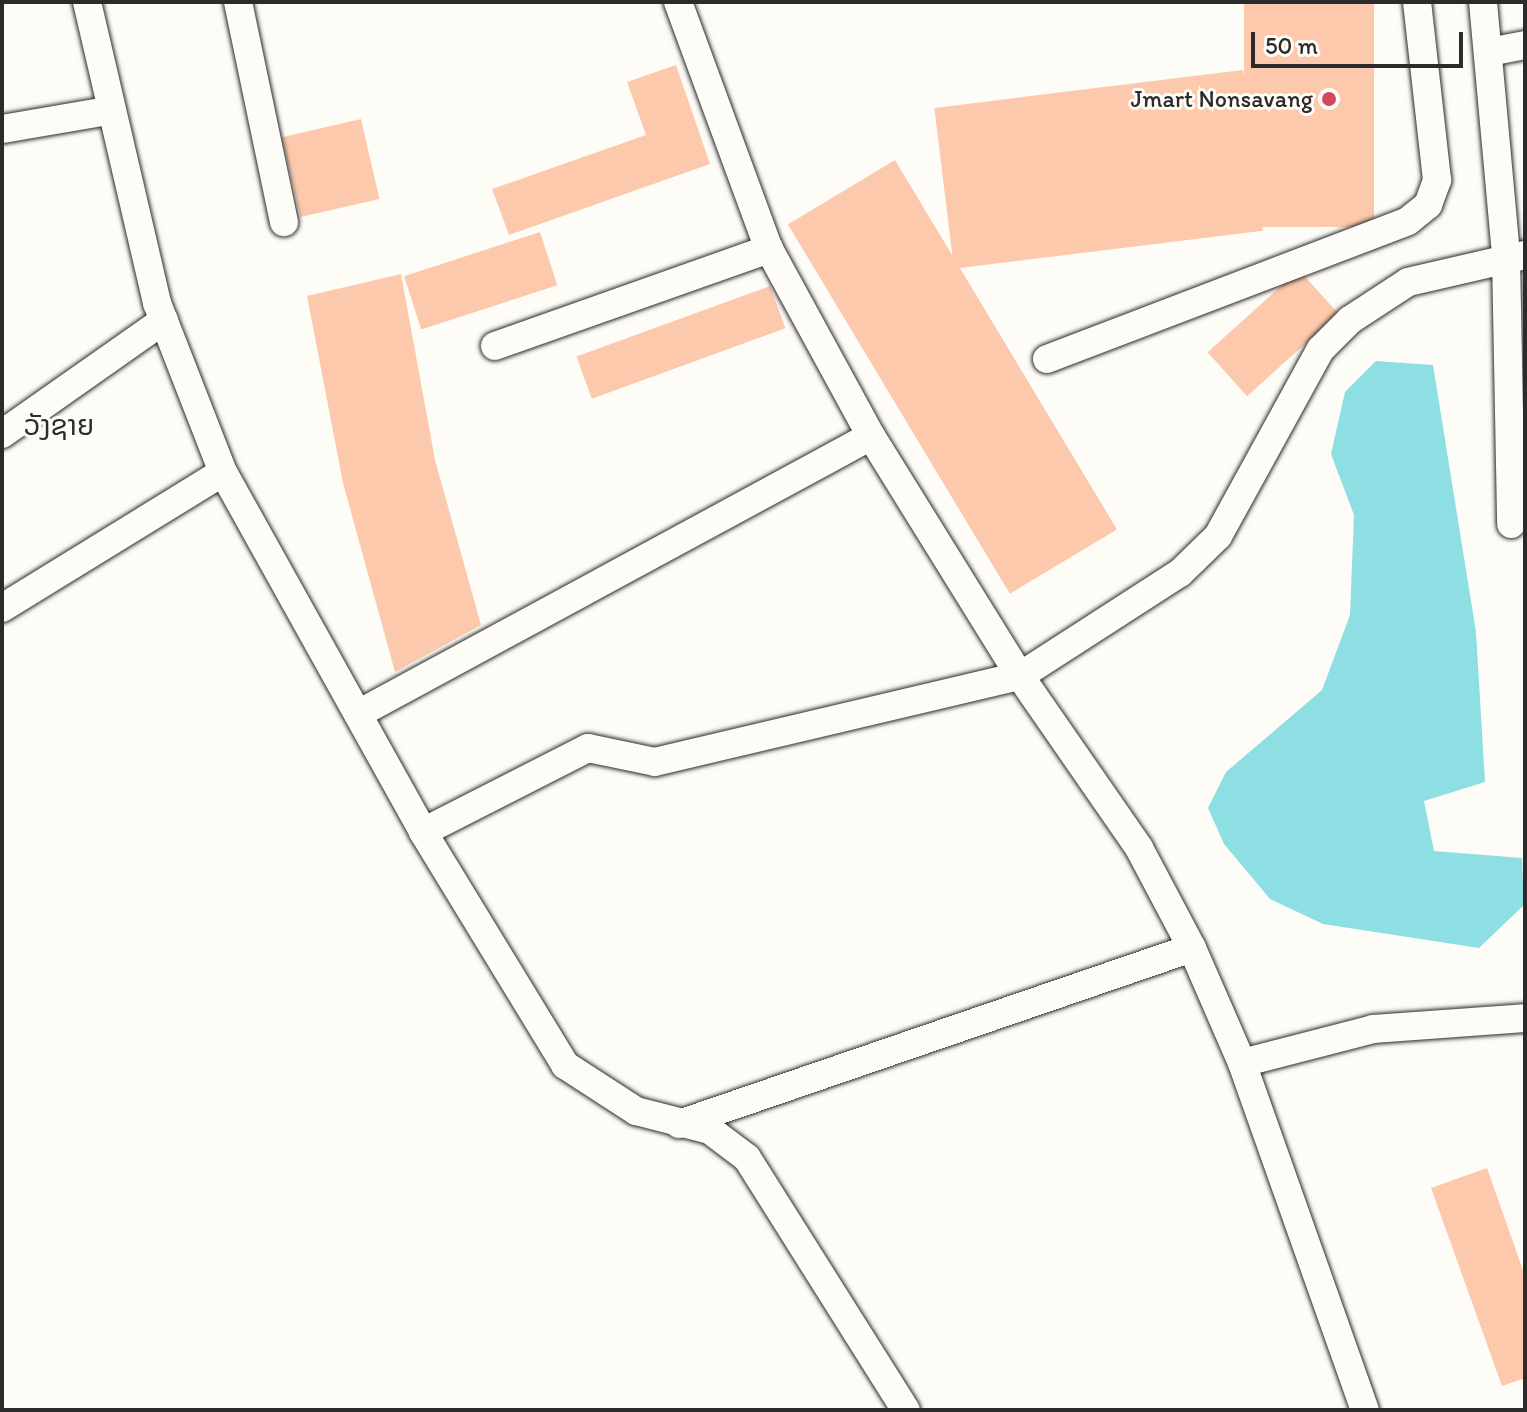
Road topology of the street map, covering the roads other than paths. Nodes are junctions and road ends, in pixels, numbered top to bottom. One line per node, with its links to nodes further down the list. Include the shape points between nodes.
1 (87, 2): 8 (street)
2 (238, 2): 10 (street)
3 (678, 2): 11 (street)
4 (1417, 2): 15 (street, via 1437,180 1428,205 1408,221)
5 (1483, 2): 7 (street)
6 (1525, 45): 7 (street)
7 (1489, 52): 12 (street)
8 (107, 111): 9 (street); 13 (street)
9 (2, 129)
10 (284, 222)
11 (769, 249): 14 (street); 17 (street)
12 (1516, 256): 19 (street); 21 (street, via 1408,282 1350,320 1309,368 1218,536 1180,573)
13 (164, 320): 16 (street); 18 (street)
14 (495, 346)
15 (1047, 359)
16 (2, 434)
17 (871, 436): 21 (street); 22 (street)
18 (223, 472): 20 (street); 22 (street)
19 (1511, 524)
20 (2, 608)
21 (1020, 676): 23 (street, via 655,762 588,748); 24 (street, via 1139,848)
22 (358, 714): 23 (street)
23 (423, 832): 27 (street, via 565,1065 636,1111)
24 (1192, 948): 26 (street); 27 (street)
25 (1525, 1018): 26 (street, via 1373,1029)
26 (1242, 1063): 29 (street)
27 (678, 1124): 28 (street, via 710,1130 747,1158)
28 (906, 1410)
29 (1365, 1410)

